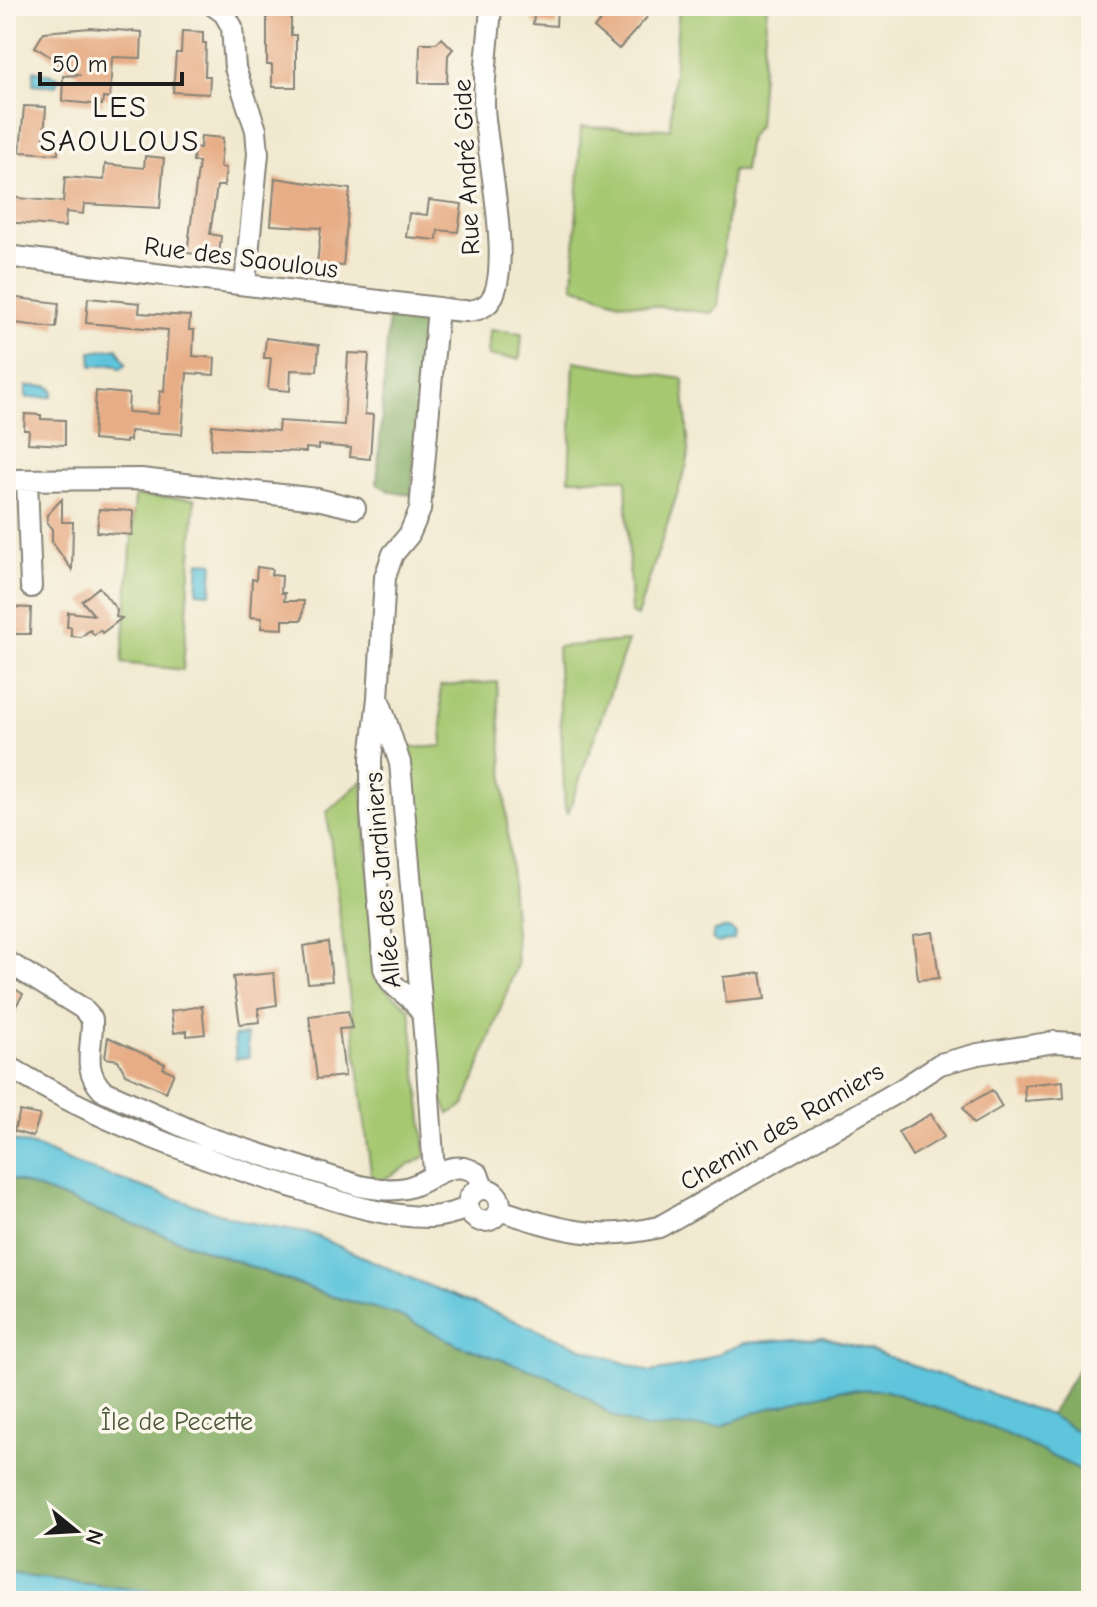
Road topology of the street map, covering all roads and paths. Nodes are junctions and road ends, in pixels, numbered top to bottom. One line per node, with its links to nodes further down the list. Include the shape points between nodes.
1 (491, 6): 6 (street, Rue André Gide, via 484,106 500,229 498,275 493,296)
2 (222, 8): 4 (street, via 232,27 235,68 256,130)
3 (6, 256): 4 (street, Rue des Saoulous)
4 (245, 284): 5 (street, Rue des Saoulous)
5 (438, 308): 6 (street, Rue des Saoulous); 10 (street, Allée des Jardiniers, via 420,510 385,577)
6 (470, 311)
7 (16, 480): 8 (street, via 141,479); 9 (street)
8 (355, 508)
9 (31, 587)
10 (378, 698): 11 (street, Allée des Jardiniers); 12 (street, Allée des Jardiniers)
11 (398, 757): 12 (street, via 388,748); 14 (street, Allée des Jardiniers)
12 (371, 758): 14 (street, Allée des Jardiniers, via 384,968 389,982 412,997)
13 (6, 961): 17 (street, via 92,1019 88,1066 102,1090 206,1137 360,1186 410,1187)
14 (421, 1012): 17 (street, Allée des Jardiniers)
15 (1091, 1044): 20 (street, Chemin des Ramiers, via 1055,1042 940,1064 659,1227 596,1235)
16 (6, 1065): 19 (street, via 123,1125 300,1190 388,1213 433,1217)
17 (434, 1173): 18 (street, via 463,1167 478,1174)
18 (483, 1188): 19 (street, via 471,1194); 20 (street, via 497,1195)
19 (467, 1208): 20 (street, via 485,1221)
20 (499, 1210)

